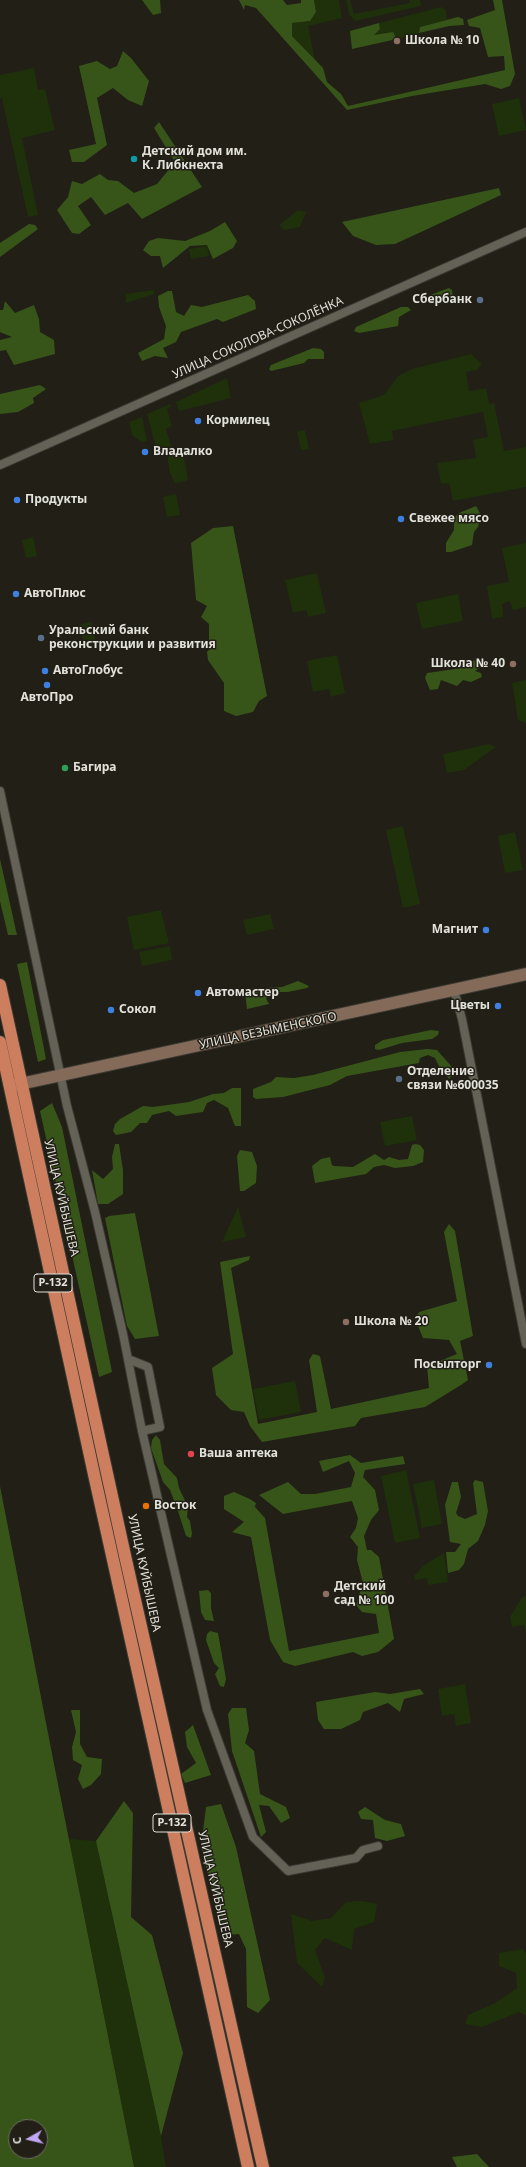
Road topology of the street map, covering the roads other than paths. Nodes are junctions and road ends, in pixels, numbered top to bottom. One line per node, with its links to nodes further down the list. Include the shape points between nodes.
1 (526, 232): 2 (street, УЛИЦА СОКОЛОВА-СОКОЛЁНКА)
2 (0, 465)
3 (0, 791): 8 (street)
4 (526, 974): 6 (main road, УЛИЦА БЕЗЫМЕНСКОГО)
5 (0, 985): 9 (highway, УЛИЦА КУЙБЫШЕВА / Р-132)
6 (454, 990): 8 (main road, УЛИЦА БЕЗЫМЕНСКОГО); 10 (street, via 462,1019)
7 (0, 1042): 9 (highway, УЛИЦА КУЙБЫШЕВА / Р-132)
8 (60, 1076): 9 (main road, УЛИЦА БЕЗЫМЕНСКОГО); 11 (street, via 95,1212)
9 (16, 1085): 14 (highway, УЛИЦА КУЙБЫШЕВА / Р-132, via 98,1494); 15 (highway, УЛИЦА КУЙБЫШЕВА / Р-132)
10 (526, 1344)
11 (128, 1359): 12 (street); 12 (street, via 148,1366 160,1427)
12 (142, 1430): 13 (street, via 207,1710 253,1837 288,1871 356,1858 363,1850)
13 (378, 1846)
14 (248, 2167)
15 (263, 2167)

